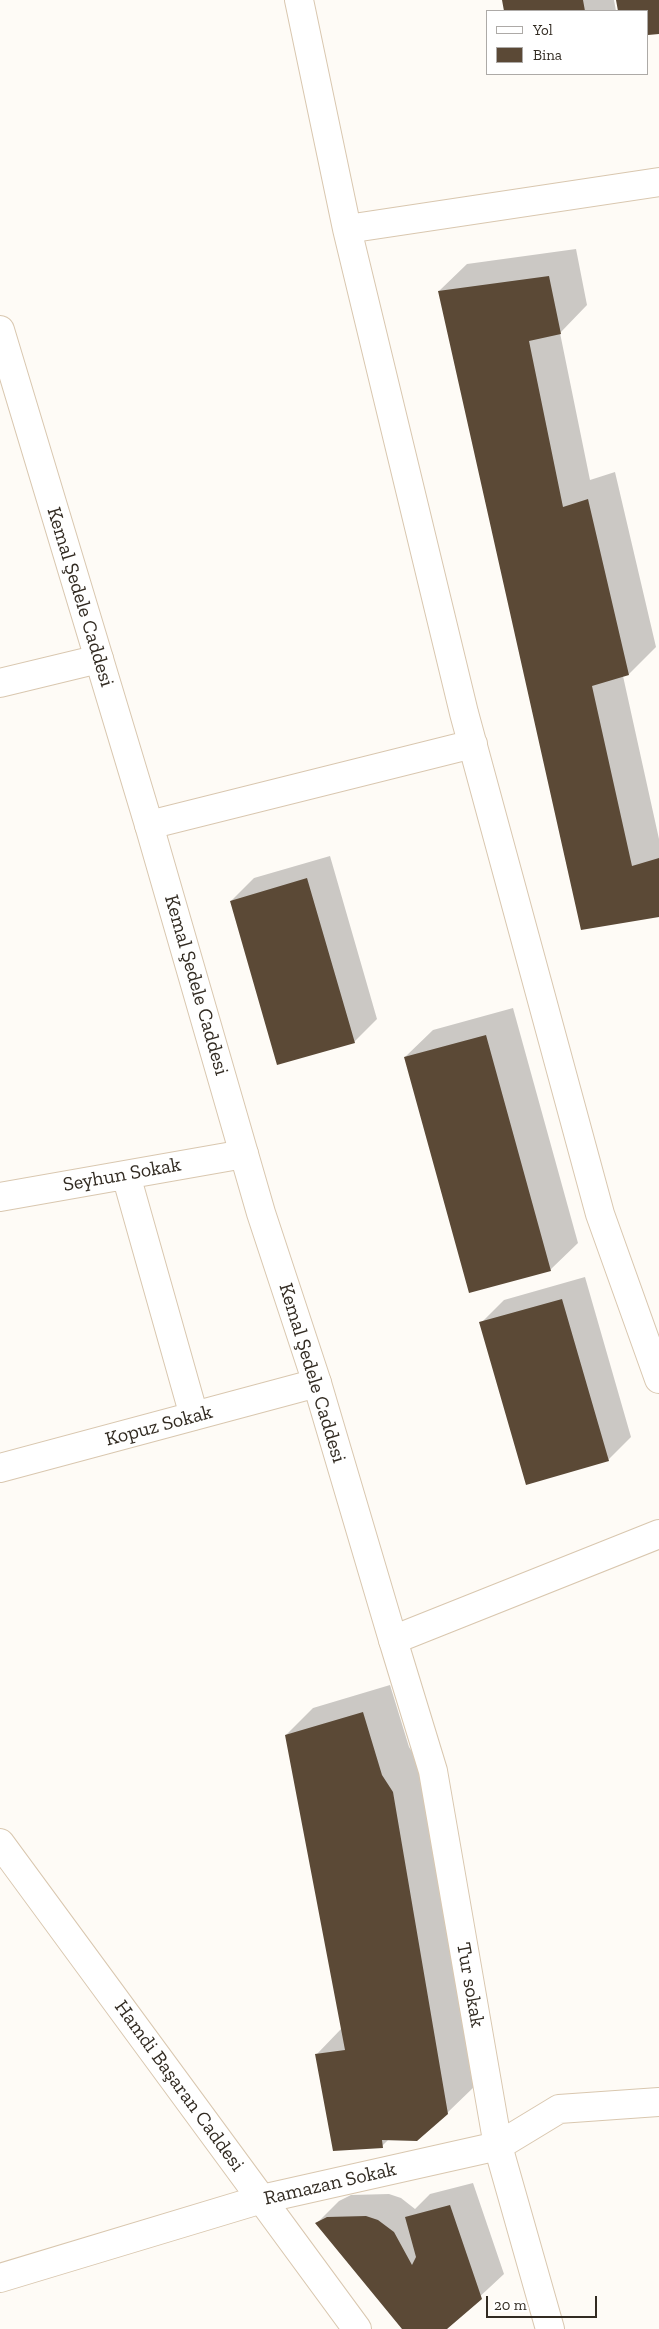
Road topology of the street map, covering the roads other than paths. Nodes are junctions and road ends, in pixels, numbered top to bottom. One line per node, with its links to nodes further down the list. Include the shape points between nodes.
1 (299, 0): 3 (street)
2 (659, 182): 3 (street)
3 (347, 229): 7 (street)
4 (0, 330): 5 (street, Kemal Şedele Caddesi)
5 (99, 659): 6 (street); 8 (street, Kemal Şedele Caddesi)
6 (0, 683)
7 (473, 744): 8 (street); 12 (street, via 600,1214)
8 (149, 825): 9 (street, Kemal Şedele Caddesi)
9 (244, 1154): 10 (street, Seyhun Sokak); 13 (street, Kemal Şedele Caddesi)
10 (126, 1175): 11 (street, Seyhun Sokak); 14 (street)
11 (0, 1197)
12 (658, 1374)
13 (317, 1383): 14 (street, Kopuz Sokak); 17 (street, Kemal Şedele Caddesi)
14 (194, 1416): 15 (street, Kopuz Sokak)
15 (0, 1468)
16 (659, 1534): 17 (street)
17 (393, 1640): 20 (street, Tur sokak, via 433,1771)
18 (0, 1843): 21 (street, Hamdi Başaran Caddesi)
19 (659, 2102): 20 (street, Ramazan Sokak, via 559,2109)
20 (498, 2146): 21 (street, Ramazan Sokak); 24 (street, Tur sokak)
21 (262, 2199): 22 (street, Ramazan Sokak); 23 (street, Hamdi Başaran Caddesi)
22 (0, 2278)
23 (356, 2329)
24 (550, 2329)

